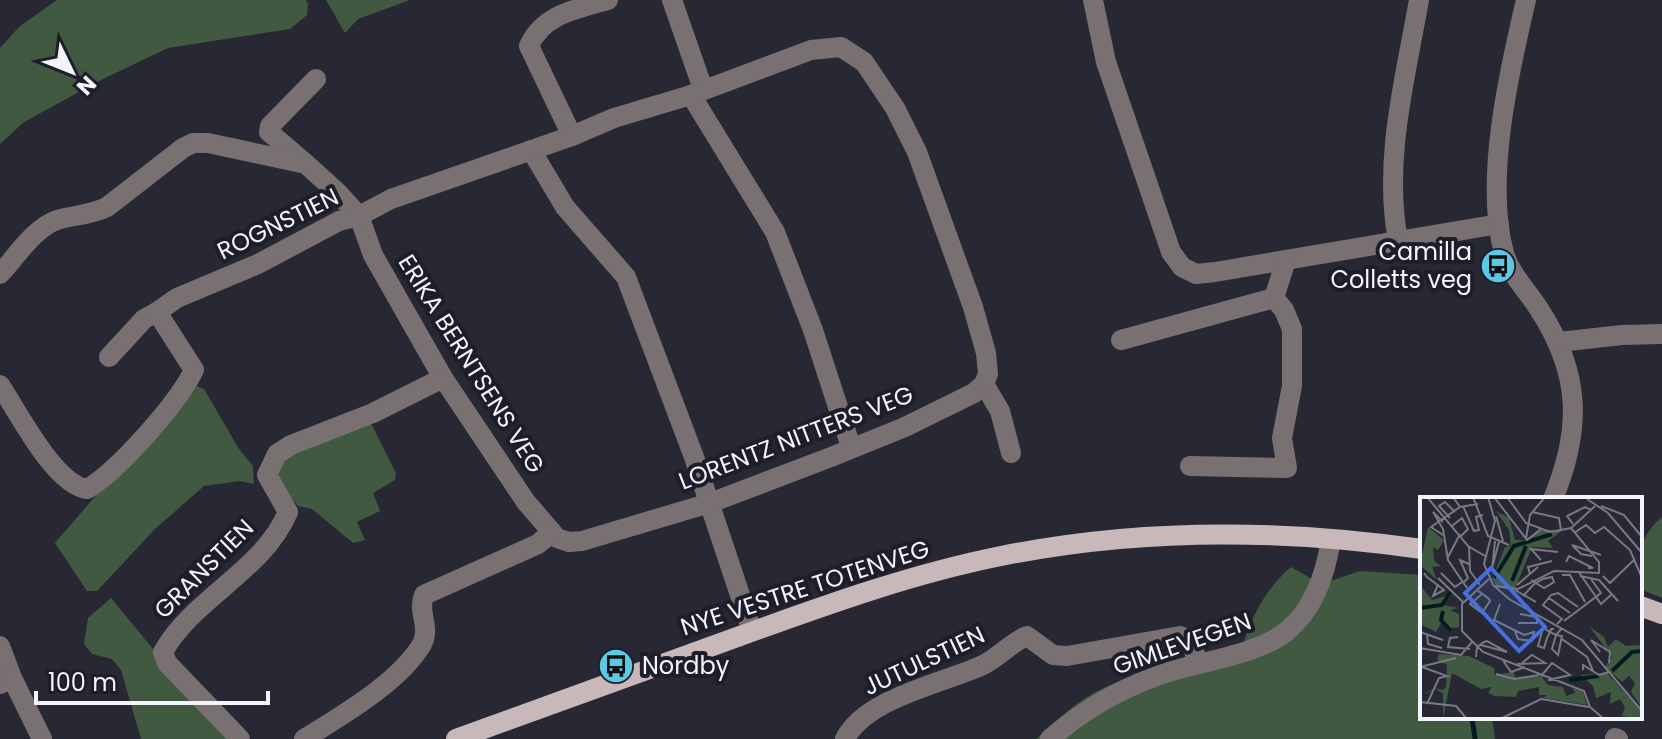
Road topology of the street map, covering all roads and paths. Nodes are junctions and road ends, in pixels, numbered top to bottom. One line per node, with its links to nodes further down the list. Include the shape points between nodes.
1 (608, 0): 8 (street, via 551,18 529,46)
2 (672, 0): 7 (street)
3 (1093, 0): 14 (street, via 1106,62 1143,174 1171,252 1182,267 1196,274)
4 (1419, 0): 13 (street, via 1396,125 1392,173)
5 (1526, 0): 12 (street, via 1503,117 1495,204)
6 (316, 79): 10 (street, ROGNSTIEN, via 269,132)
7 (697, 92): 8 (street); 23 (street, via 811,50 841,47 854,53 872,72 917,152 973,307 986,353); 25 (street, via 775,232)
8 (572, 136): 9 (street)
9 (531, 150): 11 (street, via 391,199); 29 (street, via 565,207 626,277)
10 (306, 164): 11 (street, ROGNSTIEN); 15 (street, ROGNSTIEN, via 193,143 107,207 42,228)
11 (359, 216): 17 (street, ROGNSTIEN, via 339,221); 22 (street, ERIKA BERNTSENS VEG, via 373,255)
12 (1499, 224): 13 (street); 20 (street, via 1504,256)
13 (1398, 241): 14 (street)
14 (1286, 260): 16 (street)
15 (0, 274)
16 (1274, 298): 19 (street); 27 (street, via 1292,329 1292,386 1282,438 1287,468)
17 (157, 312): 21 (street, ROGNSTIEN); 24 (street, via 194,370 166,411 110,472 87,489 77,487 53,465)
18 (1662, 334): 20 (street)
19 (1121, 340)
20 (1559, 342): 28 (street, via 1571,372 1573,417 1567,466)
21 (109, 357)
22 (443, 378): 30 (street, ERIKA BERNTSENS VEG); 40 (street, GRANSTIEN, via 277,454 267,475 288,512 284,523 242,573 168,642 163,652 167,663)
23 (984, 384): 25 (street, LORENTZ NITTERS VEG, via 905,427); 26 (street, via 1000,411)
24 (0, 385)
25 (851, 447): 29 (street, LORENTZ NITTERS VEG)
26 (1011, 453)
27 (1190, 466)
28 (1554, 497)
29 (710, 503): 30 (street, LORENTZ NITTERS VEG, via 582,541 569,542); 35 (street)
30 (551, 533): 41 (street, via 538,544 424,595 420,605 426,633 412,656 357,707)
31 (1331, 539): 32 (main road, NYE VESTRE TOTENVEG); 35 (main road, NYE VESTRE TOTENVEG, via 1243,533 1158,536 1017,553 852,595); 37 (street, GIMLEVEGEN, via 1317,589 1287,632)
32 (1420, 549)
33 (1642, 607): 34 (main road)
34 (1662, 614)
35 (752, 631): 42 (main road, NYE VESTRE TOTENVEG)
36 (0, 646): 38 (street)
37 (1198, 664): 43 (street, JUTULSTIEN, via 1192,645 1180,636 1067,656 1053,655 1027,636 986,664 889,702); 44 (street, GIMLEVEGEN, via 1124,689)
38 (6, 681): 39 (street)
39 (42, 739)
40 (240, 739)
41 (304, 739)
42 (456, 739)
43 (845, 739)
44 (1050, 739)

